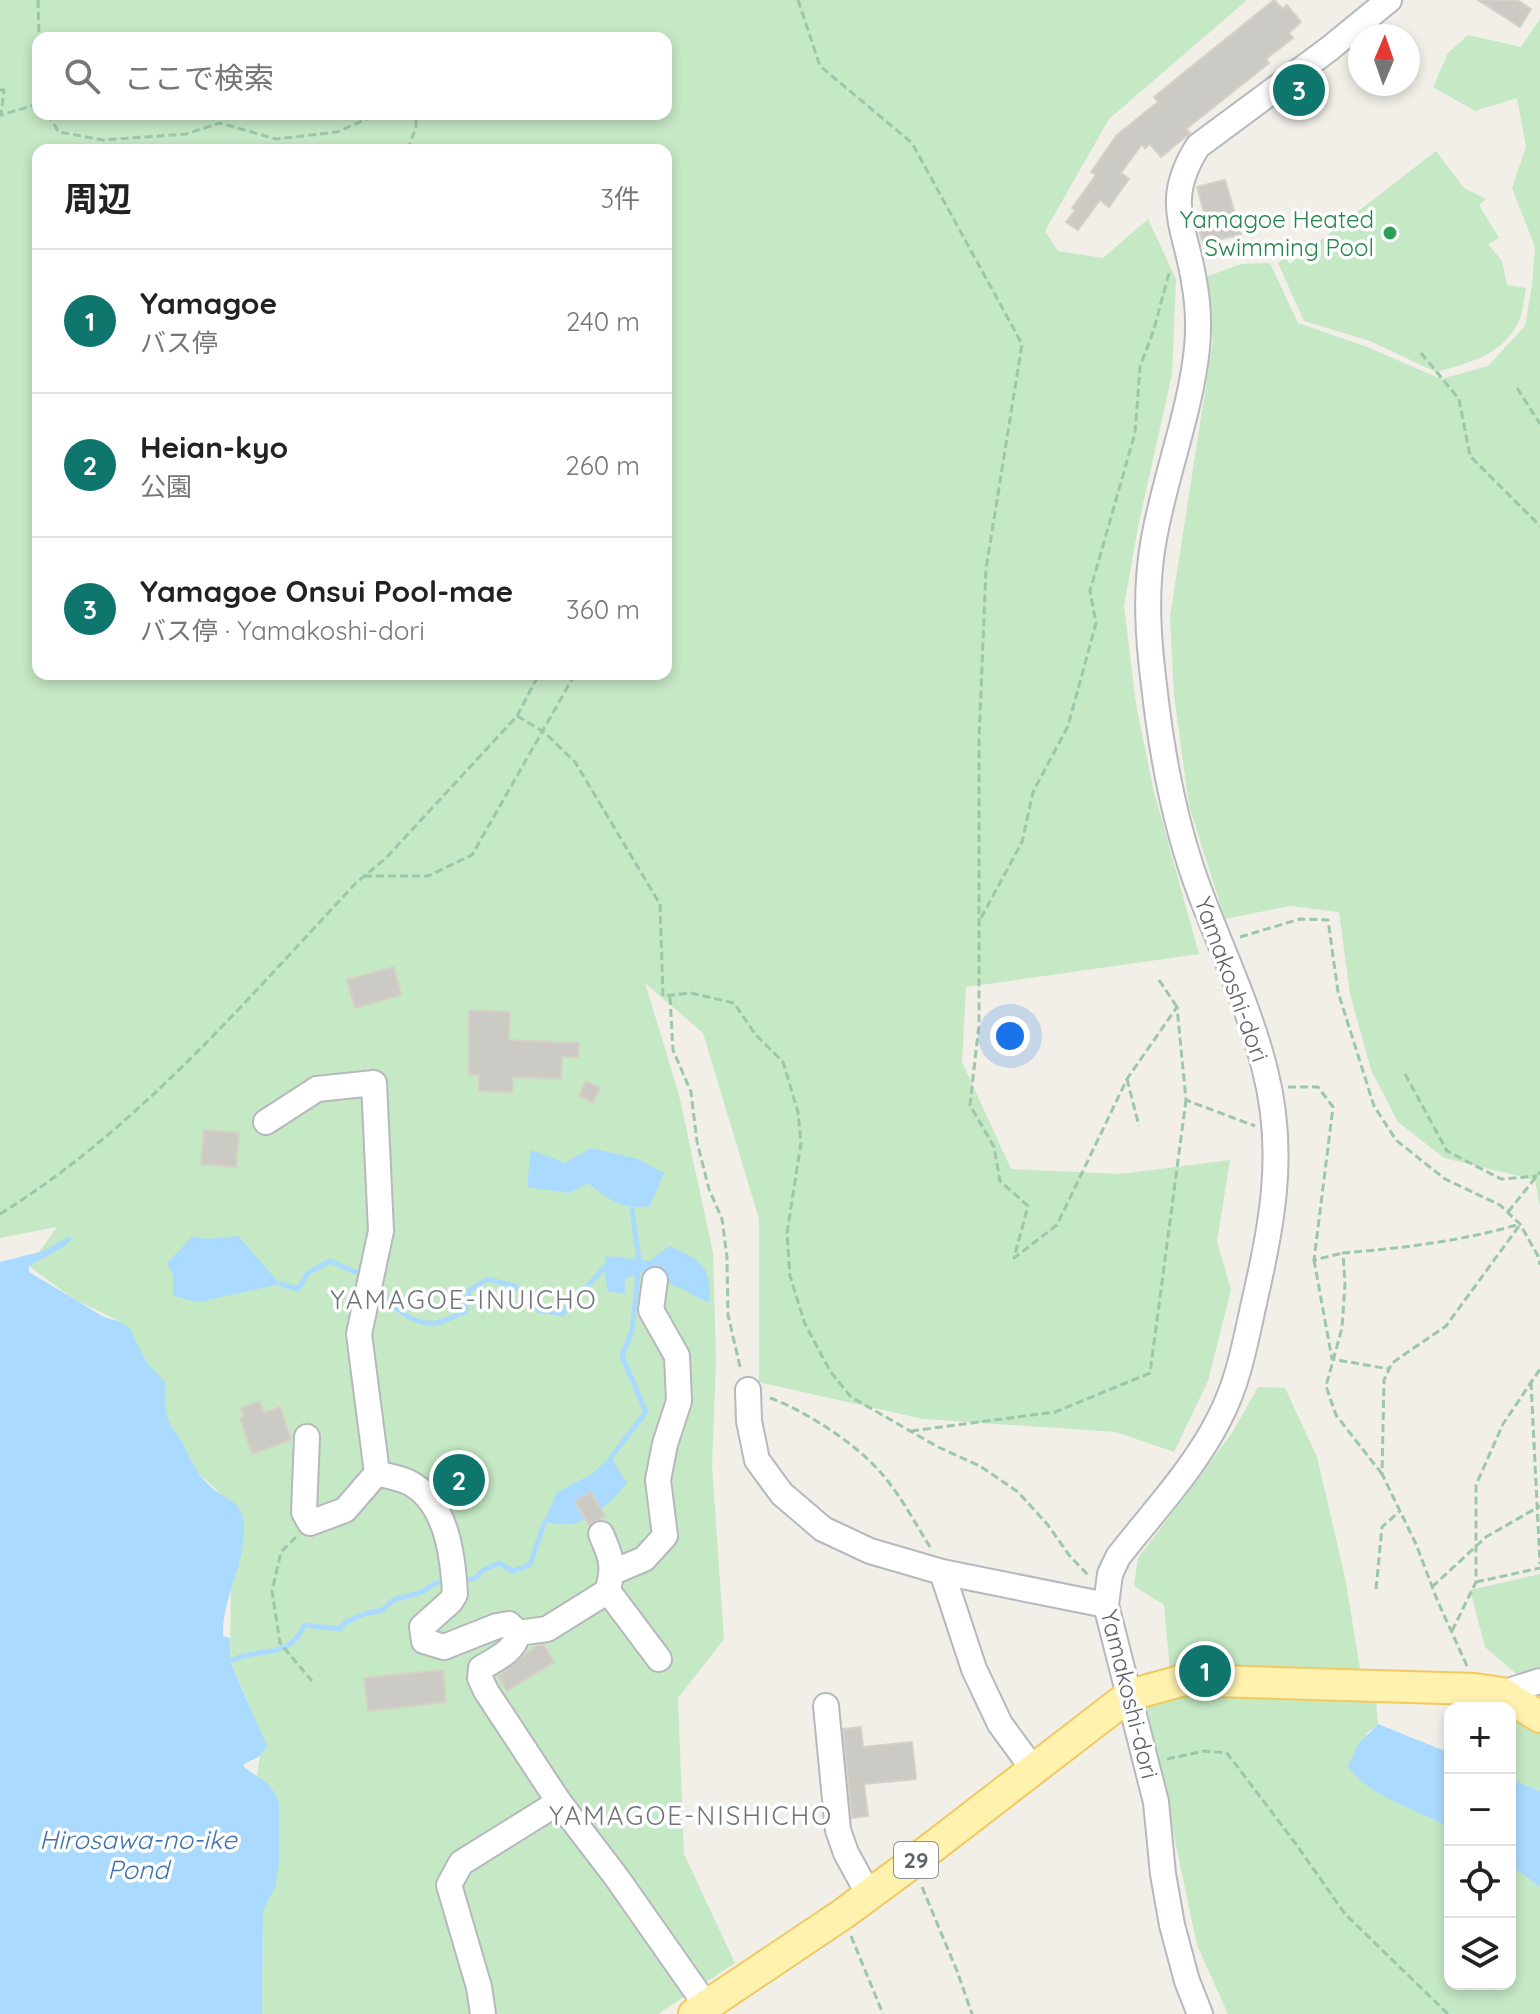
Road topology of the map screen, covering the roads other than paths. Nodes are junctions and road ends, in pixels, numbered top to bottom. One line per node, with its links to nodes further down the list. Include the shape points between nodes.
1 (1389, 0): 10 (street, Yamakoshi-dori, via 1198,146 1180,180 1178,218 1194,280 1198,344 1153,542 1148,630 1165,771 1196,881 1252,1027 1269,1088 1275,1133 1274,1214 1236,1379 1219,1420 1118,1557)
2 (266, 1122): 6 (street, via 317,1089 374,1083 381,1231 359,1334)
3 (655, 1280): 9 (street, via 651,1310 677,1356 679,1401 658,1480 665,1536 644,1559)
4 (748, 1390): 8 (street, via 757,1460 782,1494 823,1529 870,1551)
5 (307, 1437): 6 (street, via 304,1512 310,1523 345,1510)
6 (377, 1473): 11 (street, via 409,1483 430,1501 450,1539 455,1594 422,1627 424,1641 444,1647 509,1624)
7 (601, 1534): 9 (street, via 611,1555)
8 (942, 1572): 10 (street); 18 (street, via 974,1669 1000,1724)
9 (610, 1582): 11 (street, via 547,1629); 12 (street)
10 (1106, 1598): 15 (street, Yamakoshi-dori)
11 (518, 1633): 19 (street, via 512,1648 481,1668 480,1678)
12 (659, 1659)
13 (1540, 1681): 14 (street)
14 (1488, 1691): 15 (main road, 29, via 1184,1680); 17 (main road)
15 (1130, 1695): 18 (main road, 29); 23 (street, Yamakoshi-dori, via 1156,1802 1172,1925)
16 (826, 1706): 20 (street, via 838,1830)
17 (1540, 1717)
18 (1033, 1769): 20 (main road, 29)
19 (559, 1802): 21 (street); 22 (street, via 461,1863 449,1885)
20 (869, 1895): 21 (main road, 29)
21 (714, 2007)
22 (483, 2014)
23 (1200, 2014)

